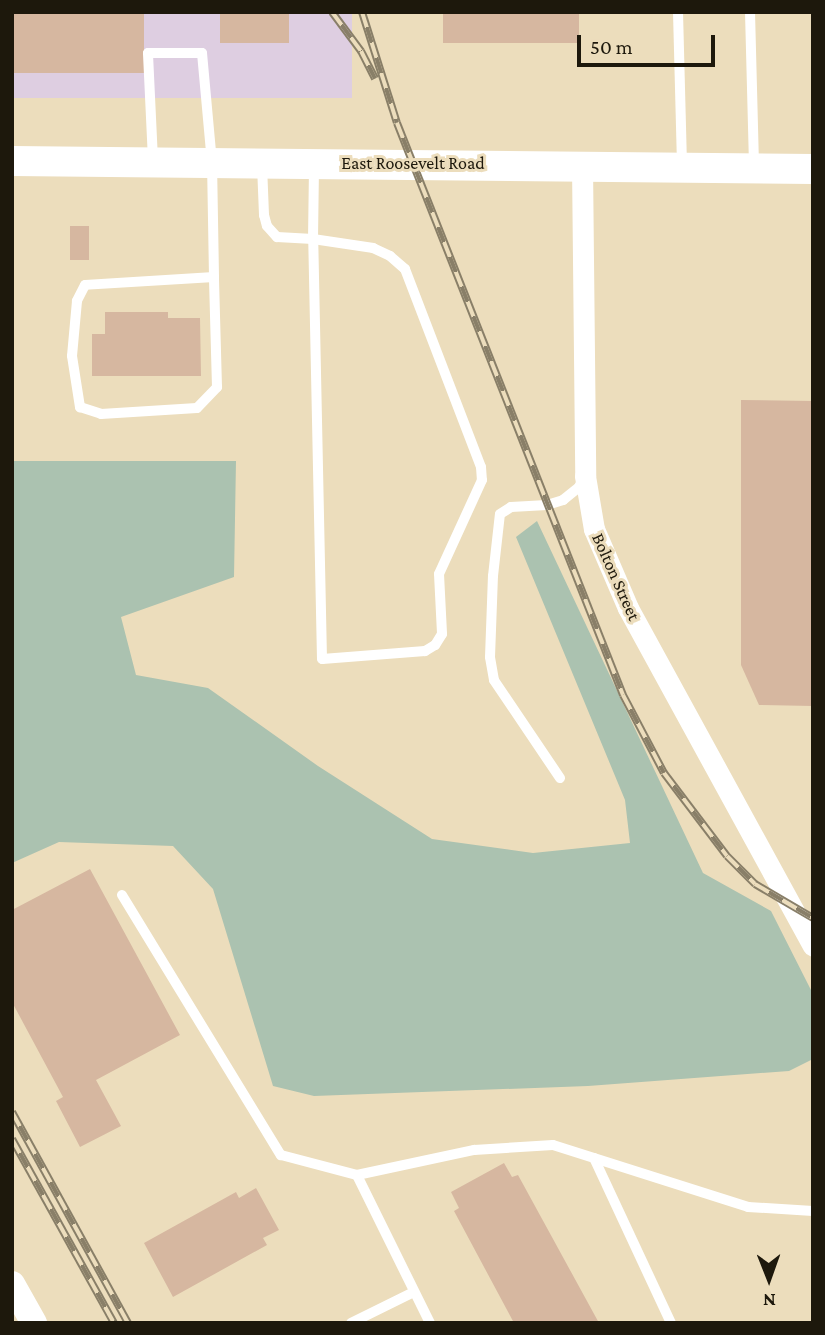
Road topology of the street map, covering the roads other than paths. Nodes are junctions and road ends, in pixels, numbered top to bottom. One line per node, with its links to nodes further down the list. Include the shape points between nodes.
1 (678, 12): 9 (lane)
2 (750, 12): 10 (lane)
3 (12, 161): 4 (main road, East Roosevelt Road)
4 (153, 162): 5 (main road, East Roosevelt Road); 5 (lane, via 148,52 202,54)
5 (212, 162): 6 (main road, East Roosevelt Road); 13 (lane)
6 (261, 163): 7 (main road, East Roosevelt Road); 12 (lane, via 267,226 277,237)
7 (314, 163): 8 (main road, East Roosevelt Road); 12 (lane)
8 (582, 164): 9 (main road, East Roosevelt Road); 14 (street, Bolton Street)
9 (682, 166): 10 (main road, East Roosevelt Road)
10 (754, 168): 11 (main road, East Roosevelt Road)
11 (813, 169)
12 (313, 239): 12 (lane, via 373,248 405,269 481,467 482,480 439,573 442,634 425,651 321,659)
13 (214, 277): 13 (lane, via 86,285 78,301 72,356 80,407 101,414 197,408 217,387)
14 (585, 476): 15 (lane, via 563,500 511,507 500,514 493,576 490,657 494,680); 17 (street, Bolton Street, via 599,545 628,608)
15 (560, 778)
16 (122, 895): 19 (lane, via 281,1155)
17 (813, 946)
18 (594, 1158): 19 (lane, via 553,1145 474,1150); 20 (lane, via 748,1207); 26 (lane)
19 (358, 1175): 22 (lane)
20 (813, 1211)
21 (12, 1284): 23 (street)
22 (414, 1292): 24 (lane); 25 (lane)
23 (34, 1323)
24 (351, 1323)
25 (430, 1323)
26 (671, 1323)

